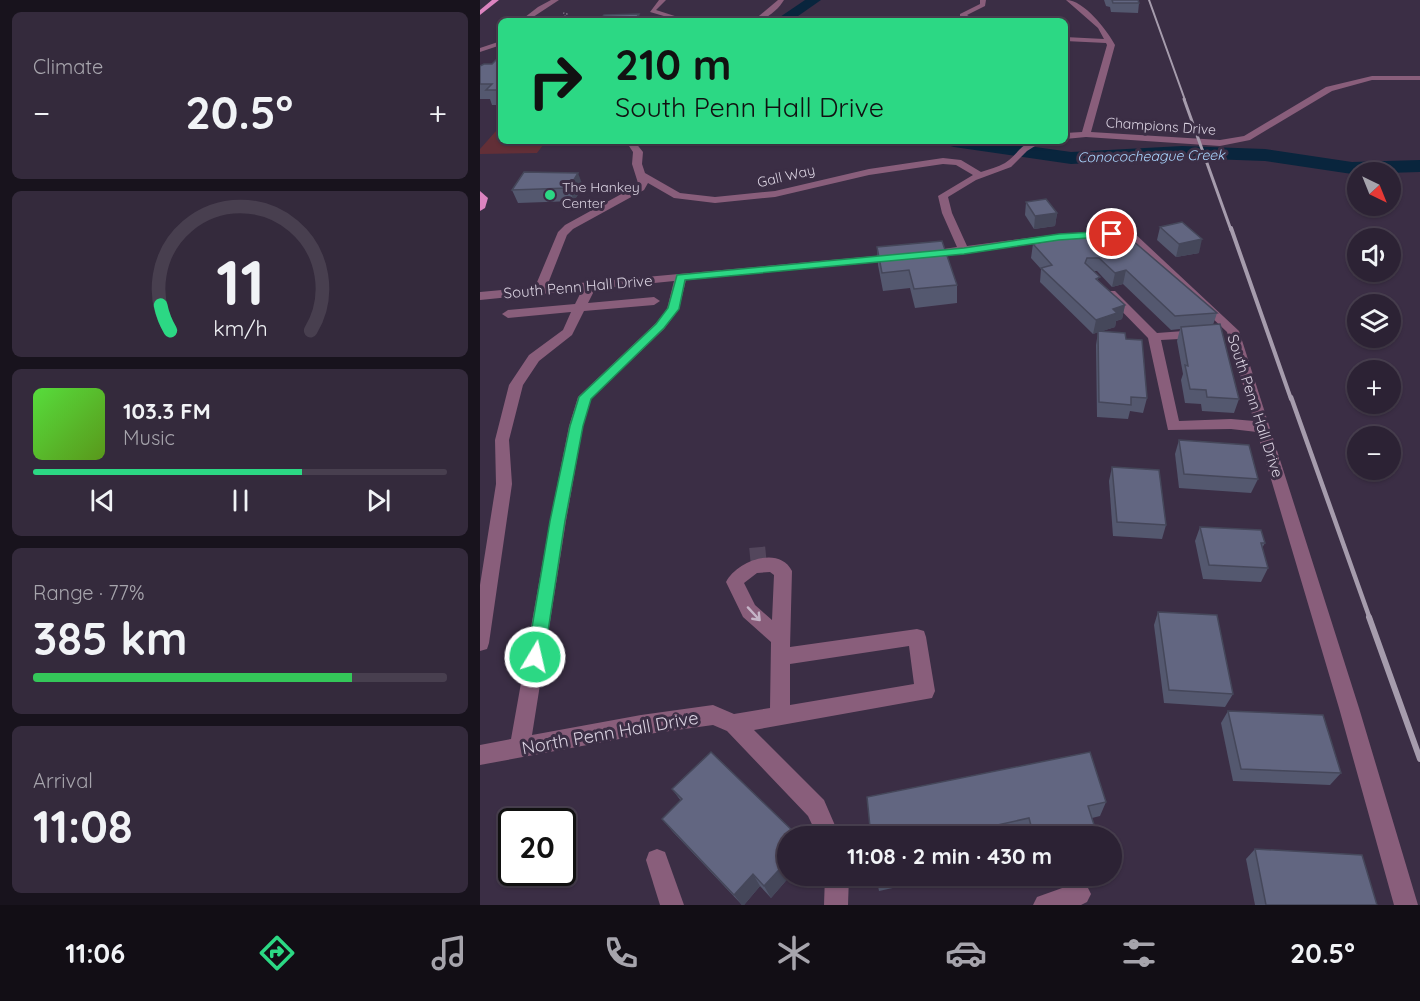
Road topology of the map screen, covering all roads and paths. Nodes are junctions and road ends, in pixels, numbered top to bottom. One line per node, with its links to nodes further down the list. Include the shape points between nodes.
1 (495, 0): 7 (main road)
2 (556, 0): 11 (street)
3 (663, 0): 13 (street, via 652,11)
4 (781, 0): 14 (street)
5 (983, 0): 15 (street, via 983,5 962,15)
6 (1069, 0): 17 (street, via 1101,27)
7 (480, 13)
8 (563, 13): 10 (path)
9 (573, 13): 10 (path)
10 (567, 14): 12 (path)
11 (527, 18)
12 (564, 18)
13 (678, 18)
14 (760, 18)
15 (968, 18)
16 (1068, 39): 17 (street)
17 (1109, 41): 23 (street)
18 (498, 43): 19 (street)
19 (480, 48)
20 (498, 50): 21 (street)
21 (492, 51)
22 (1420, 78): 23 (street, Champions Drive, via 1372,78 1329,90 1247,138 1220,143)
23 (1086, 134): 24 (street, Champions Drive)
24 (1068, 136)
25 (632, 144): 27 (street, via 638,152 636,164)
26 (1033, 144): 28 (street, via 1011,162)
27 (640, 174): 28 (street, Gall Way, via 678,196 715,200 775,194 869,172 943,161 958,162); 35 (street, via 640,188 562,234)
28 (980, 175): 31 (street, via 943,196 946,213)
29 (481, 194): 30 (main road)
30 (480, 208)
31 (964, 251): 32 (street, South Penn Hall Drive); 40 (street, South Penn Hall Drive, via 1059,237 1128,233)
32 (681, 277): 34 (street, South Penn Hall Drive); 51 (street, via 673,309 660,326 585,397 558,521)
33 (1099, 283): 41 (street)
34 (590, 286): 35 (street, South Penn Hall Drive); 38 (street)
35 (540, 290): 36 (street, South Penn Hall Drive)
36 (480, 296)
37 (654, 301): 38 (street)
38 (582, 306): 39 (street); 47 (street, via 568,332 534,358 516,385 502,440 504,484)
39 (508, 314)
40 (1233, 331): 41 (street); 42 (street, South Penn Hall Drive)
41 (1155, 337): 42 (street, via 1173,426)
42 (1262, 427): 60 (street, South Penn Hall Drive)
43 (771, 554): 45 (street, via 780,560)
44 (750, 556): 46 (street, via 738,565)
45 (783, 571): 46 (street, via 764,564 742,572); 48 (street)
46 (735, 582): 48 (street, one-way to 48, via 749,611)
47 (480, 643)
48 (781, 648): 49 (street); 49 (street, via 917,637 925,691)
49 (780, 716): 50 (street)
50 (734, 724): 51 (street, North Penn Hall Drive, via 713,715); 53 (street, North Penn Hall Drive, via 816,808)
51 (520, 748): 52 (street, North Penn Hall Drive)
52 (480, 755)
53 (824, 826)
54 (657, 860): 57 (street)
55 (837, 886): 58 (street)
56 (1080, 894): 59 (street)
57 (672, 905)
58 (836, 905)
59 (1045, 905)
60 (1406, 905)

